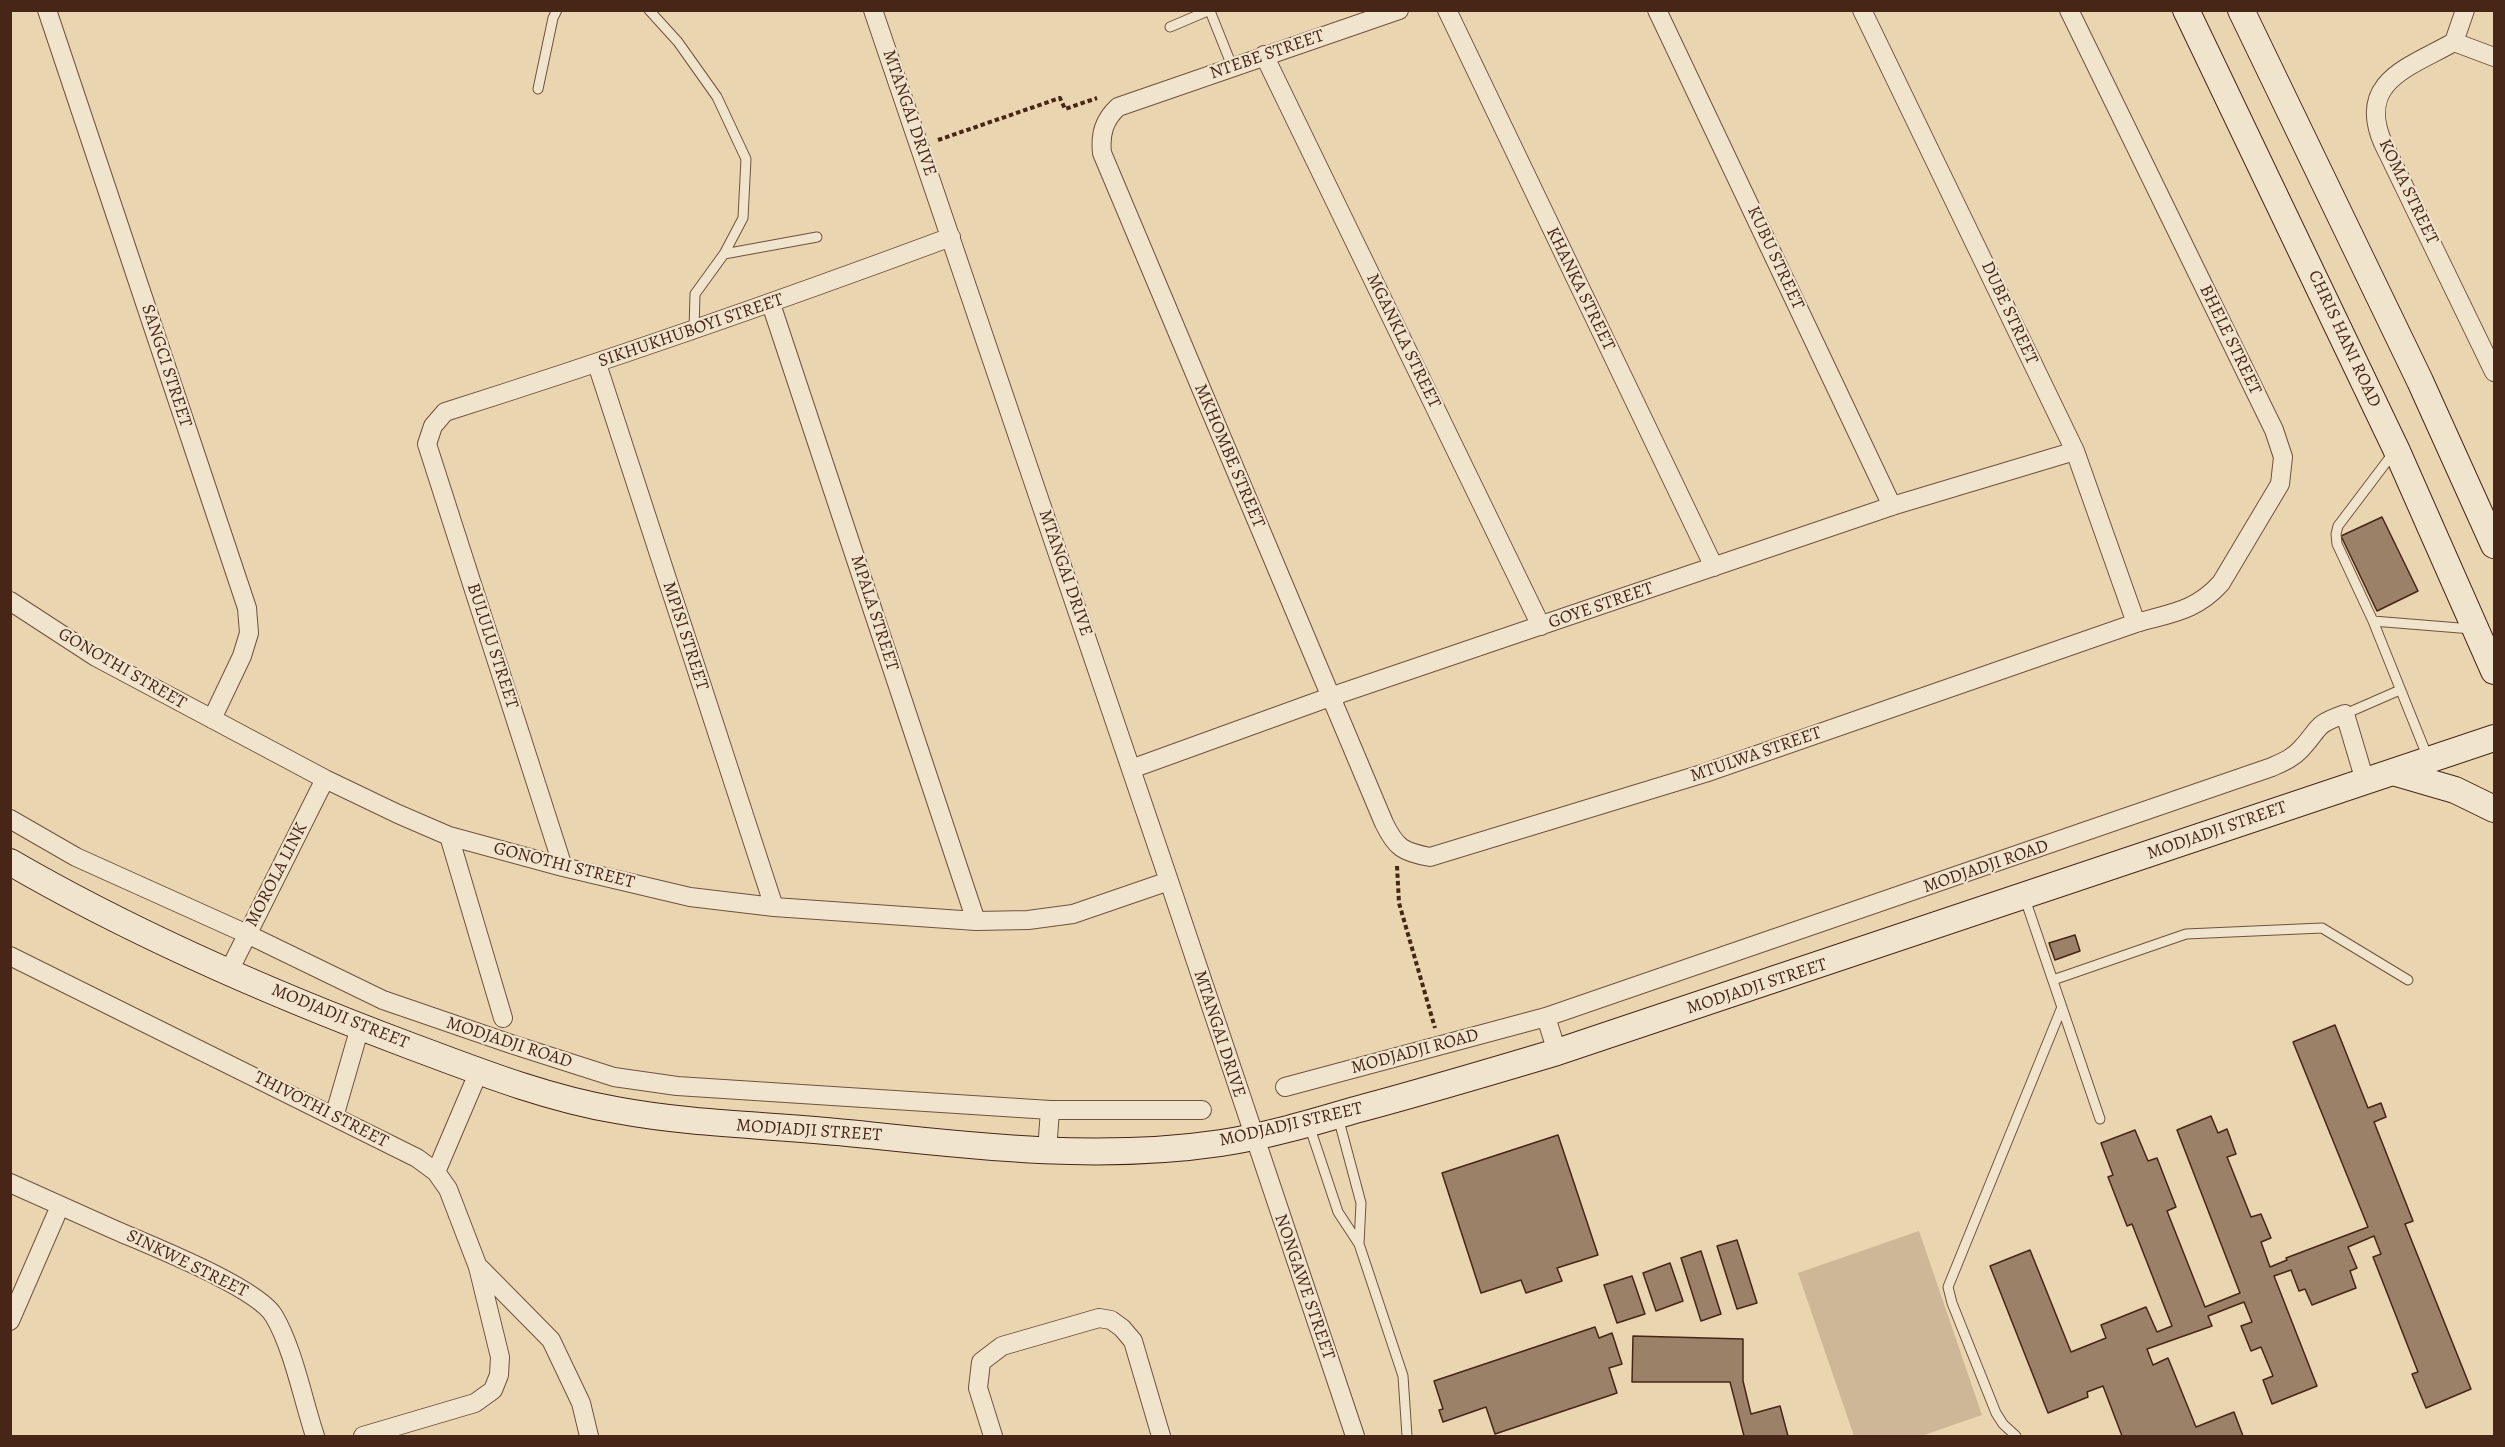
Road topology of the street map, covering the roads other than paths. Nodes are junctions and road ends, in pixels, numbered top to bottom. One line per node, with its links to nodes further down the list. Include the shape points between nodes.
1 (47, 10): 43 (street, SANGCI STREET, via 247,608 249,633 242,656)
2 (557, 10): 19 (lane)
3 (649, 10): 23 (lane, via 678,42 717,97 746,159 743,218)
4 (873, 10): 22 (street, MTANGAI DRIVE)
5 (1399, 10): 16 (street, NTEBE STREET)
6 (1447, 10): 33 (street, KHANKA STREET)
7 (1657, 10): 31 (street, KUBU STREET)
8 (1862, 10): 30 (street, DUBE STREET)
9 (2069, 10): 36 (street, BHELE STREET, via 2274,430 2283,457 2280,484 2211,595 2193,606)
10 (2186, 10): 29 (street, CHRIS HANI ROAD)
11 (2241, 10): 32 (street, via 2420,381)
12 (2465, 10): 15 (street)
13 (1210, 11): 14 (lane); 18 (lane)
14 (1170, 27)
15 (2454, 42): 17 (street); 27 (street, KOMA STREET, via 2383,86 2376,99 2376,127)
16 (1264, 56): 18 (street, NTEBE STREET); 37 (street, MGANKLA STREET)
17 (2494, 57)
18 (1232, 66): 20 (street, NTEBE STREET)
19 (538, 89)
20 (1136, 100): 41 (street, MKHOMBE STREET, via 1118,107 1109,116 1102,153)
21 (817, 237): 23 (lane)
22 (951, 237): 24 (street, SIKHUKHUBOYI STREET); 46 (street, MTANGAI DRIVE)
23 (724, 254): 25 (lane, via 694,294)
24 (771, 304): 25 (street, SIKHUKHUBOYI STREET); 59 (street, MPALA STREET)
25 (694, 330): 26 (street, SIKHUKHUBOYI STREET)
26 (597, 364): 28 (street, SIKHUKHUBOYI STREET, via 445,412); 58 (street, MPISI STREET)
27 (2494, 372)
28 (433, 426): 55 (street, BULULU STREET, via 427,444)
29 (2396, 449): 35 (lane, via 2336,534); 38 (street, CHRIS HANI ROAD)
30 (2074, 451): 31 (street, GOYE STREET); 36 (street, DUBE STREET)
31 (1892, 506): 33 (street, GOYE STREET)
32 (2494, 545)
33 (1714, 567): 37 (street, GOYE STREET)
34 (10, 601): 43 (street, GONOTHI STREET, via 96,657)
35 (2373, 621): 38 (lane); 40 (lane)
36 (2136, 623): 52 (street, MTULWA STREET, via 1705,773 1447,853 1430,857 1401,847 1393,841)
37 (1541, 626): 41 (street, GOYE STREET)
38 (2477, 629): 39 (street, CHRIS HANI ROAD)
39 (2494, 671)
40 (2400, 690): 42 (lane); 45 (lane)
41 (1330, 697): 46 (street, GOYE STREET); 52 (street, MKHOMBE STREET)
42 (2345, 714): 49 (street); 66 (street, MODJADJI ROAD, via 2325,721 2302,749 2272,767)
43 (212, 719): 48 (street, GONOTHI STREET)
44 (2494, 738): 45 (street, MODJADJI STREET)
45 (2429, 761): 47 (street, MODJADJI STREET)
46 (1131, 769): 56 (street, MTANGAI DRIVE)
47 (2393, 772): 49 (street, MODJADJI STREET); 50 (street, via 2455,790)
48 (325, 778): 53 (street, GONOTHI STREET); 60 (street, MOROLA LINK)
49 (2365, 781): 57 (street, MODJADJI STREET)
50 (2494, 809)
51 (10, 819): 60 (street, MODJADJI ROAD, via 76,857)
52 (1384, 823)
53 (449, 836): 55 (street, GONOTHI STREET); 67 (street)
54 (10, 862): 62 (street, MODJADJI STREET, via 74,899)
55 (563, 867): 58 (street, GONOTHI STREET, via 690,897)
56 (1169, 881): 59 (street, GONOTHI STREET, via 1073,914); 78 (street, MTANGAI DRIVE)
57 (2024, 896): 63 (lane); 69 (street, MODJADJI STREET)
58 (774, 907): 59 (street, GONOTHI STREET)
59 (976, 921)
60 (247, 934): 62 (street, MOROLA LINK); 72 (street, MODJADJI ROAD, via 383,1000 615,1077 677,1086)
61 (10, 957): 75 (street, THIVOTHI STREET)
62 (229, 971): 68 (street, MODJADJI STREET)
63 (2053, 980): 64 (lane, via 2186,934 2322,928); 65 (lane)
64 (2408, 980)
65 (2062, 1007): 76 (lane); 93 (lane, via 1948,1287 1996,1413)
66 (1546, 1017): 69 (street); 71 (street, MODJADJI ROAD)
67 (503, 1018)
68 (360, 1027): 70 (street, MODJADJI STREET); 75 (street)
69 (1557, 1052): 74 (street, MODJADJI STREET)
70 (479, 1071): 79 (street, MODJADJI STREET, via 613,1110 714,1124); 80 (street)
71 (1285, 1087)
72 (1050, 1110): 73 (street, MODJADJI ROAD); 79 (street)
73 (1202, 1110)
74 (1337, 1115): 77 (street, MODJADJI STREET); 83 (lane, via 1361,1203)
75 (334, 1117): 80 (street, THIVOTHI STREET, via 417,1158)
76 (2100, 1119)
77 (1308, 1123): 78 (street, MODJADJI STREET); 83 (lane, via 1338,1212)
78 (1253, 1137): 79 (street, MODJADJI STREET, via 1218,1144 1117,1152); 91 (street, NONGAWE STREET)
79 (1047, 1151)
80 (436, 1172): 84 (street, THIVOTHI STREET, via 448,1189)
81 (10, 1183): 82 (street, SINKWE STREET)
82 (60, 1206): 85 (street); 86 (street, SINKWE STREET, via 256,1297 273,1314 286,1343)
83 (1359, 1244): 92 (lane, via 1403,1376)
84 (478, 1267): 87 (street, THIVOTHI STREET, via 500,1357 496,1383 475,1403); 88 (street, via 551,1340 581,1403)
85 (10, 1321)
86 (315, 1437)
87 (363, 1437)
88 (589, 1437)
89 (993, 1437): 90 (street, via 978,1388 981,1362 1002,1346 1099,1318 1111,1320 1133,1341)
90 (1161, 1437)
91 (1354, 1437)
92 (1407, 1437)
93 (2016, 1437)

